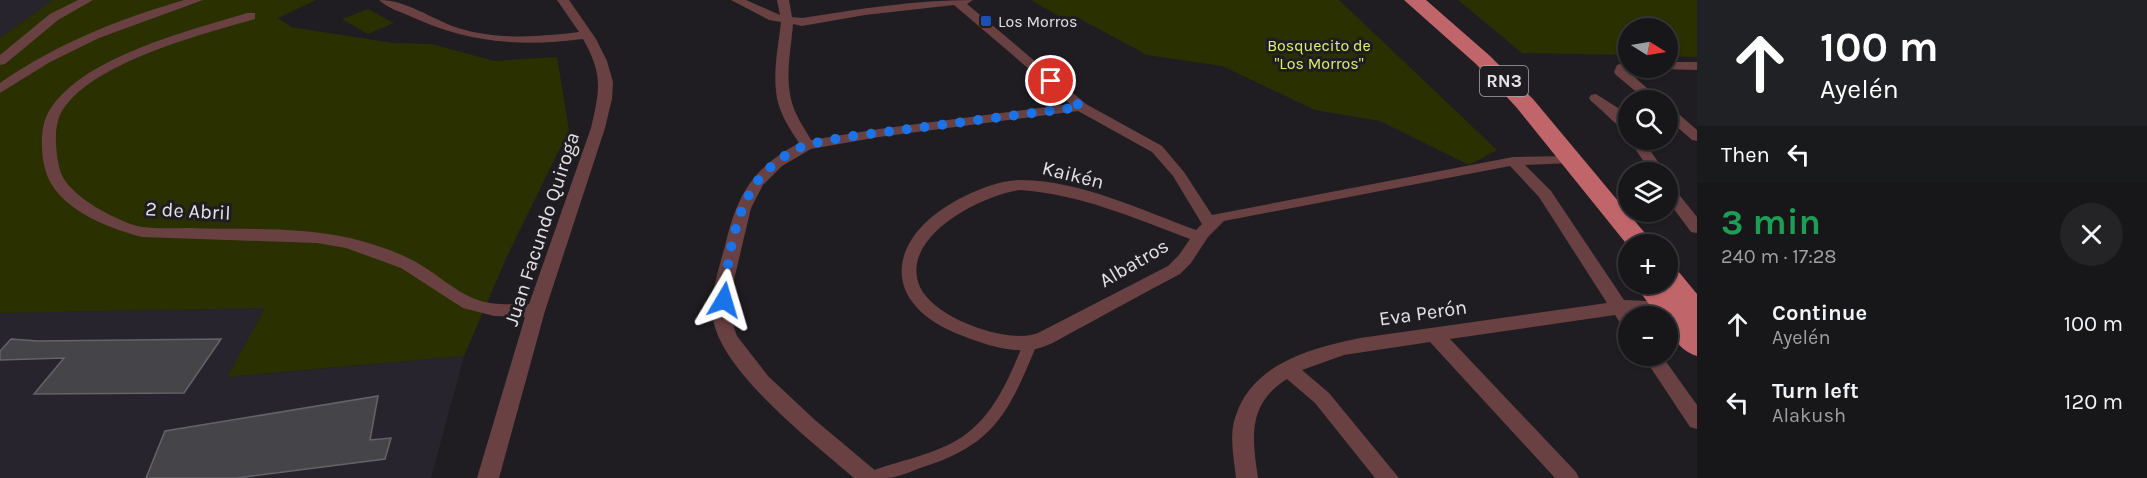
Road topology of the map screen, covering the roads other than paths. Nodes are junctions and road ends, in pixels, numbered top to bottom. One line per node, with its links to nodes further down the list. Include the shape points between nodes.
1 (87, 0): 12 (street, via 54,17)
2 (197, 0): 16 (street, via 148,15 68,48)
3 (385, 0): 11 (street, via 465,33 525,40)
4 (563, 0): 11 (street, Juan Facundo Quiroga)
5 (737, 0): 10 (street)
6 (783, 0): 10 (street)
7 (962, 1): 10 (street); 19 (street)
8 (1421, 6): 24 (highway, RN3)
9 (251, 16): 35 (street, 2 de Abril, via 146,51 74,90 53,115 51,125 52,172 61,187 120,226 142,231 317,238 349,243 407,264 469,304 494,310)
10 (788, 21): 23 (street, via 783,95)
11 (586, 35): 35 (street, Juan Facundo Quiroga, via 604,75 604,103)
12 (0, 61)
13 (1678, 66): 14 (street)
14 (1697, 66)
15 (1628, 78): 17 (street)
16 (0, 89)
17 (1642, 90)
18 (1596, 98): 20 (street)
19 (1081, 107): 23 (street); 28 (street, via 1157,149)
20 (1618, 117)
21 (1678, 121): 22 (street)
22 (1697, 137)
23 (807, 145): 44 (street, via 781,158 747,197 725,280 722,320 731,344 756,378)
24 (1562, 159): 25 (street, Albatros); 29 (highway, RN3); 30 (highway, RN3)
25 (1513, 161): 28 (street, Albatros, via 1237,212 1219,217); 33 (street, via 1545,194)
26 (1678, 203): 27 (street)
27 (1697, 228)
28 (1205, 231): 38 (street, Albatros, via 1193,251 1174,270); 38 (street, Kaikén, via 1041,186 1017,185 994,190 946,213 925,231 911,260 909,282 914,294 946,322 1000,340)
29 (1632, 234)
30 (1618, 243)
31 (1663, 294): 34 (highway)
32 (1677, 294): 34 (highway)
33 (1619, 306)
34 (1686, 310): 39 (highway)
35 (536, 311): 43 (street, Juan Facundo Quiroga)
36 (1618, 315): 37 (street, Eva Perón)
37 (1434, 334): 41 (street, Eva Perón, via 1323,352); 47 (street)
38 (1030, 344): 44 (street, via 1013,386 992,419 963,444)
39 (1697, 345)
40 (1659, 366): 42 (street)
41 (1287, 369): 45 (street, Eva Perón, via 1260,391 1245,418); 46 (street, via 1322,398)
42 (1697, 421)
43 (488, 478)
44 (870, 478)
45 (1247, 478)
46 (1388, 478)
47 (1568, 478)

